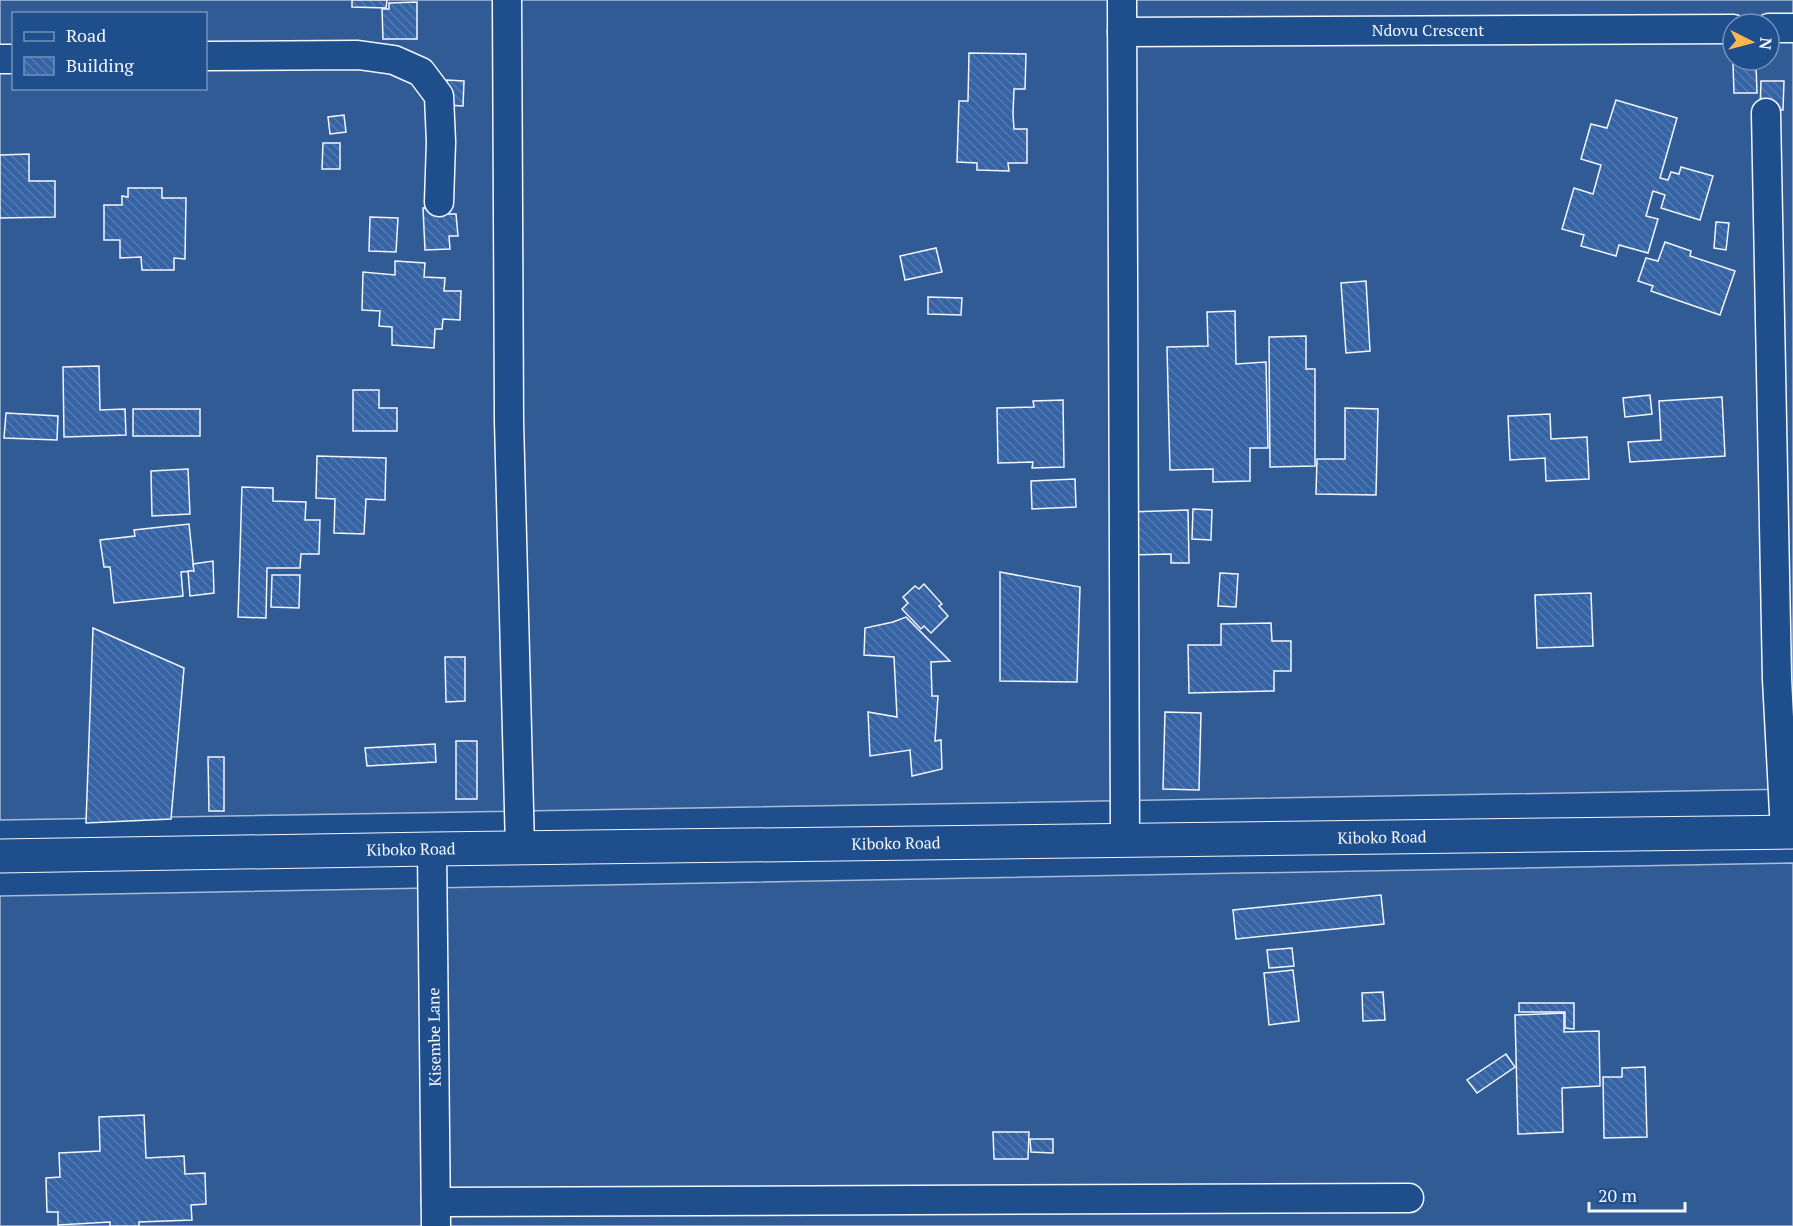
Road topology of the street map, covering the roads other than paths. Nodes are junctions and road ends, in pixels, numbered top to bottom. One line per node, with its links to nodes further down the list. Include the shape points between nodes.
1 (507, 0): 10 (street, via 509,421)
2 (1122, 0): 4 (street)
3 (1721, 28): 4 (street, Ndovu Crescent)
4 (1122, 32): 9 (street)
5 (207, 56): 7 (street, via 358,55 394,60 422,72 439,96)
6 (1766, 113): 8 (street, via 1778,679)
7 (439, 202)
8 (1789, 832): 9 (street, Kiboko Road)
9 (1125, 840): 10 (street, Kiboko Road)
10 (520, 848): 11 (street, Kiboko Road)
11 (432, 849): 12 (street, Kiboko Road); 14 (street, Kisembe Lane)
12 (0, 856)
13 (1409, 1198): 14 (street)
14 (436, 1214)

